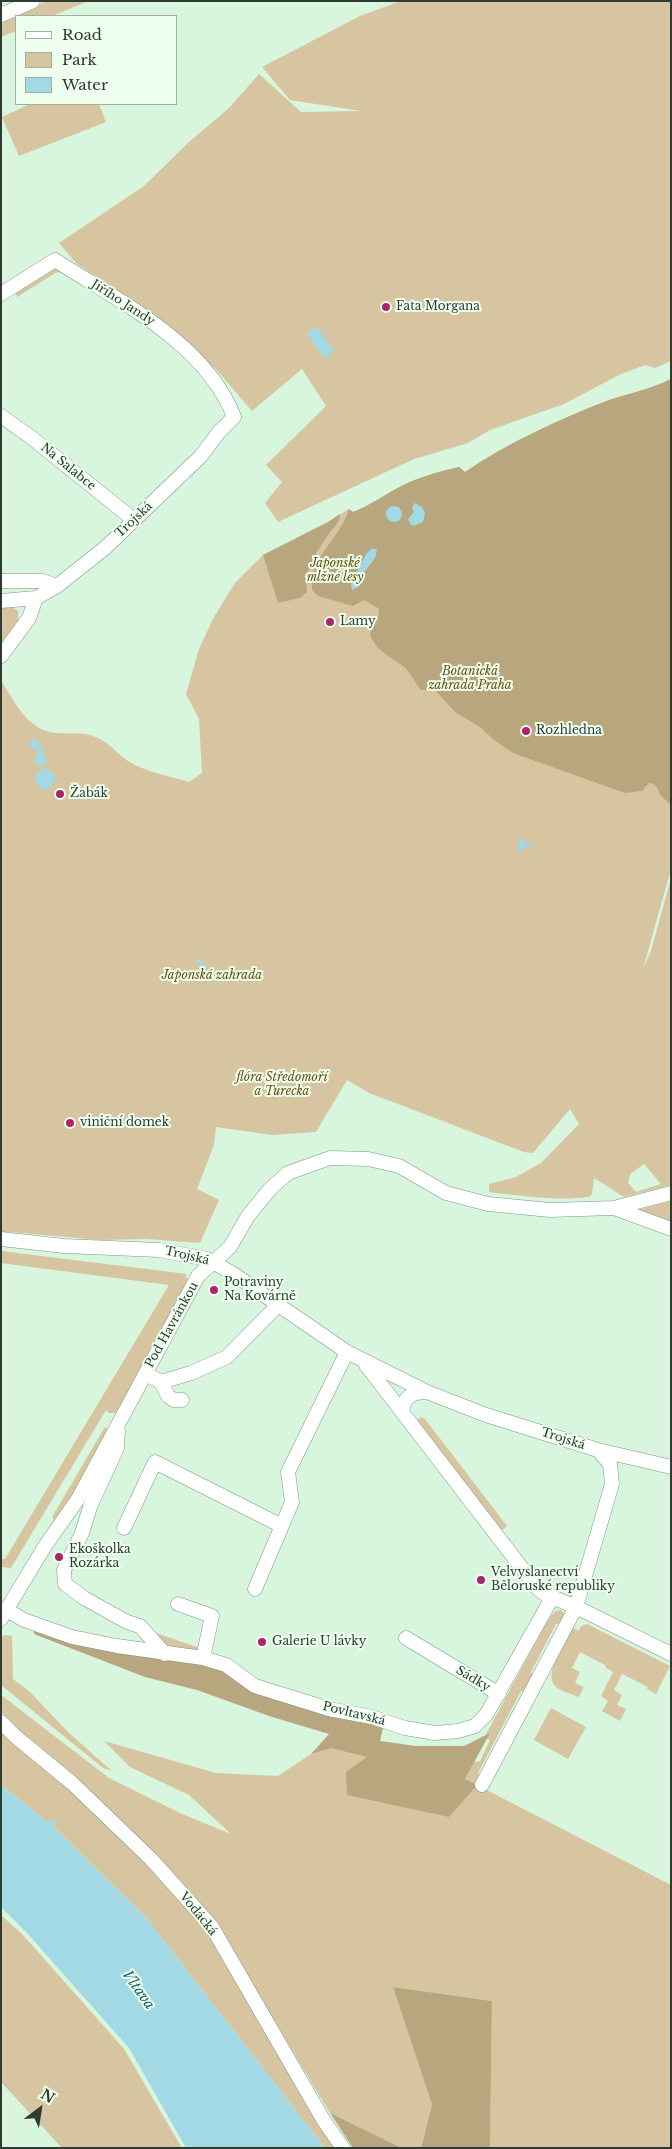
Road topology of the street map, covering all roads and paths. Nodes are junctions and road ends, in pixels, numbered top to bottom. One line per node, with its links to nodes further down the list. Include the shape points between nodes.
1 (33, 1): 2 (street)
2 (1, 15)
3 (1, 294): 4 (street, Jiřího Jandy, via 55,260 158,326 197,360)
4 (228, 401): 6 (street, Trojská, via 234,417 201,456)
5 (1, 416): 6 (street, Na Salabce)
6 (134, 520): 8 (street, Trojská)
7 (1, 581): 8 (street, via 42,581)
8 (57, 586): 9 (street, Trojská)
9 (36, 598): 10 (street, Trojská); 11 (street, via 29,618)
10 (1, 601)
11 (1, 656)
12 (671, 1193): 13 (street, Pod Havránkou)
13 (614, 1208): 14 (street, Pod Havránkou); 16 (street, Pod Havránkou, via 550,1210 488,1204 446,1193 399,1166 368,1159 330,1158 288,1173 270,1189 248,1216 230,1247)
14 (671, 1229)
15 (1, 1239): 16 (street, Trojská, via 64,1246 159,1250)
16 (214, 1263): 17 (street, Trojská); 20 (street, Pod Havránkou, via 198,1276)
17 (278, 1305): 18 (street, Trojská); 21 (street, via 227,1357)
18 (347, 1352): 19 (street, Trojská); 28 (street, via 288,1472 292,1502)
19 (360, 1359): 22 (street, Trojská); 24 (street, Trojská)
20 (146, 1374): 21 (street); 25 (street, Pod Havránkou)
21 (161, 1382): 23 (street, via 168,1396)
22 (427, 1392): 24 (street, via 409,1395); 26 (street, Trojská, via 486,1415)
23 (182, 1400)
24 (402, 1412): 31 (street, Trojská, via 538,1590)
25 (118, 1424): 34 (street, Pod Havránkou, via 78,1499); 36 (street, Pod Havránkou, via 117,1448 64,1570 65,1584 84,1598 140,1626)
26 (598, 1450): 27 (street); 33 (street, Trojská, via 610,1464 612,1484)
27 (671, 1467)
28 (282, 1526): 29 (street, via 155,1462); 30 (street)
29 (124, 1528)
30 (255, 1589)
31 (552, 1598): 33 (street, Trojská); 39 (street, Sádky)
32 (178, 1604): 38 (street, via 212,1616)
33 (576, 1607): 37 (street, Trojská); 41 (street)
34 (4, 1614): 36 (street, Povltavská, via 72,1637)
35 (406, 1638): 39 (street, Sádky)
36 (164, 1654): 38 (street, Povltavská)
37 (671, 1654)
38 (203, 1658): 39 (street, Povltavská, via 226,1665 255,1686 329,1709 435,1733 475,1726 486,1715)
39 (498, 1694)
40 (1, 1722): 42 (street, Vodácká, via 151,1859 212,1927 324,2121)
41 (482, 1785)
42 (343, 2148)

